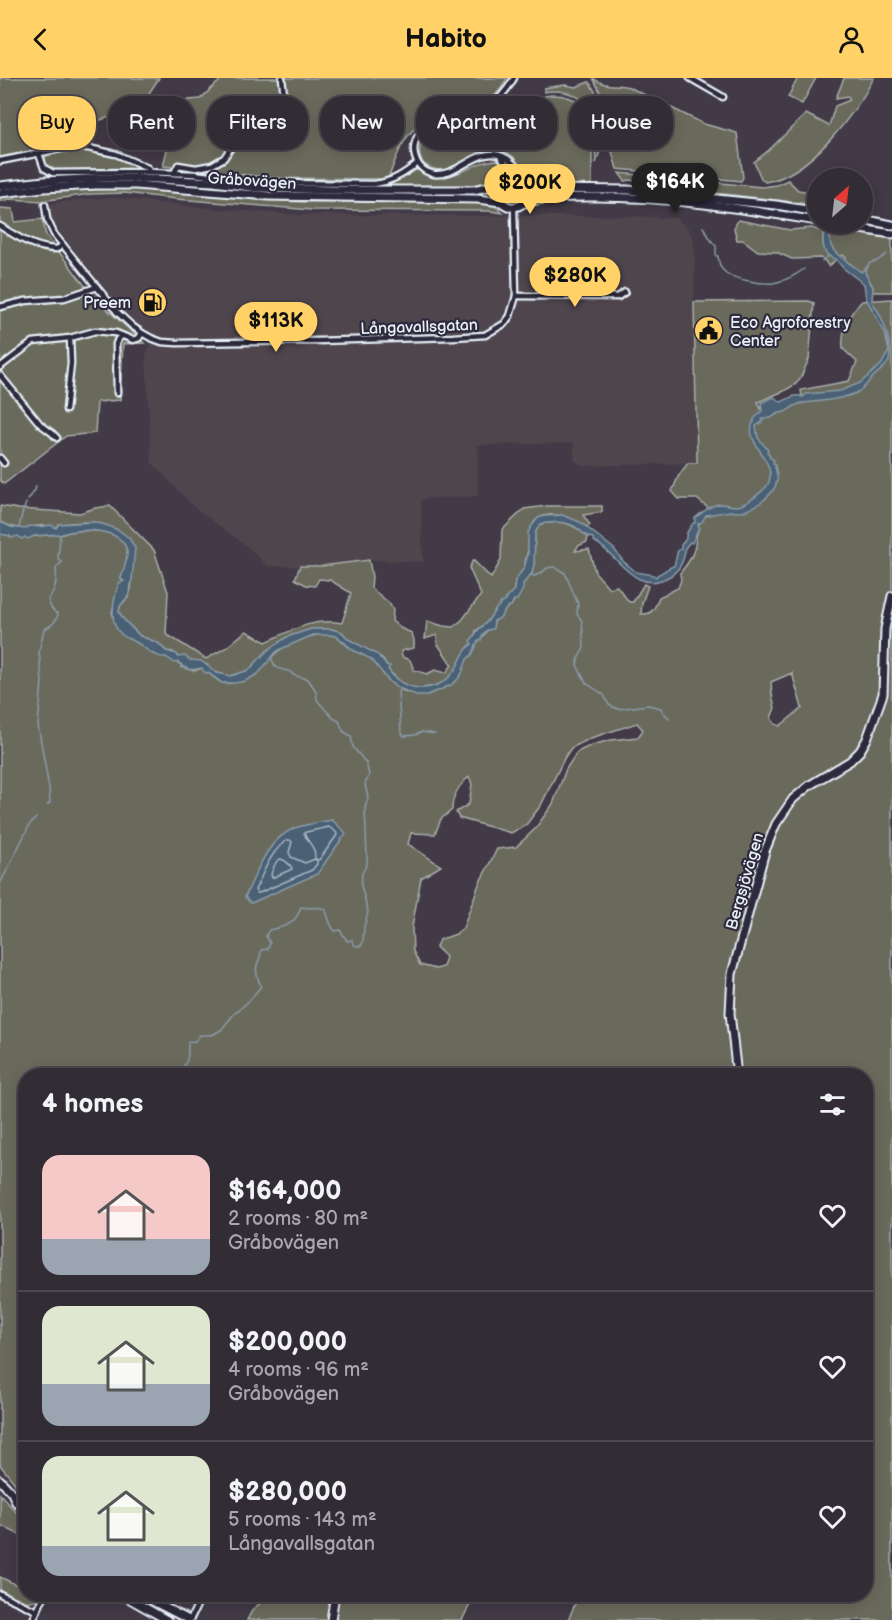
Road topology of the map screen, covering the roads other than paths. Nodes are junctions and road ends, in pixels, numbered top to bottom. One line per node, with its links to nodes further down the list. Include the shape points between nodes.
1 (282, 78): 10 (street, via 284,95 261,126 248,130 224,158 212,165 178,165)
2 (514, 78): 8 (street, via 502,97 485,110 424,129 414,144)
3 (690, 78): 4 (street)
4 (723, 97)
5 (39, 154): 7 (street); 9 (street, via 88,148 116,154 148,168); 9 (street, via 44,168 53,173)
6 (500, 154): 8 (street, via 485,155 444,174 428,172); 11 (street, via 507,166); 12 (street, via 514,164)
7 (0, 161)
8 (418, 163): 10 (street, via 396,178 374,184 260,183)
9 (149, 172): 10 (street)
10 (174, 173)
11 (503, 182): 12 (main road, Gråbovägen, via 514,177); 13 (main road, Gråbovägen, via 473,190 258,188 137,178); 15 (main road, via 498,192)
12 (524, 182): 16 (main road, via 528,193); 19 (main road, Gråbovägen, via 547,189 628,190)
13 (0, 186)
14 (0, 193): 15 (main road, Gråbovägen, via 136,185 269,196)
15 (502, 202): 18 (main road, Gråbovägen)
16 (525, 202): 18 (main road); 20 (main road, via 608,197 694,203)
17 (45, 205): 26 (street, Långavallsgatan, via 47,219)
18 (514, 208): 29 (street, Långavallsgatan)
19 (807, 210)
20 (807, 219)
21 (873, 221): 22 (main road)
22 (892, 225)
23 (0, 226): 26 (street, via 40,246 57,249)
24 (873, 231): 25 (main road)
25 (892, 234)
26 (63, 245): 27 (street, Långavallsgatan)
27 (97, 287): 30 (street, via 64,298); 31 (street, Långavallsgatan, via 117,312)
28 (625, 292): 29 (street, via 618,297)
29 (516, 296): 31 (street, Långavallsgatan, via 504,324 485,335 177,343 162,342)
30 (0, 307)
31 (142, 333): 32 (street, via 133,340)
32 (122, 336): 33 (street, via 95,331); 36 (street, via 116,344)
33 (70, 339): 34 (street, via 33,342); 37 (street)
34 (0, 367)
35 (0, 375): 38 (street, via 40,424)
36 (117, 393)
37 (66, 410)
38 (57, 438)
39 (0, 458): 40 (street)
40 (4, 463)
41 (892, 596): 42 (main road, Bergsjövägen, via 885,629 883,694 866,741 850,761 793,799 765,850 730,982)
42 (736, 1068)
43 (0, 1480): 44 (main road)
44 (12, 1493): 45 (main road); 46 (main road)
45 (18, 1498)
46 (18, 1504)
47 (0, 1594): 53 (street)
48 (41, 1602): 53 (street)
49 (135, 1602): 55 (main road)
50 (155, 1602): 56 (main road)
51 (199, 1602): 56 (street)
52 (334, 1602): 57 (main road)
53 (37, 1611): 54 (street)
54 (33, 1620)
55 (167, 1620)
56 (190, 1620)
57 (332, 1620)

